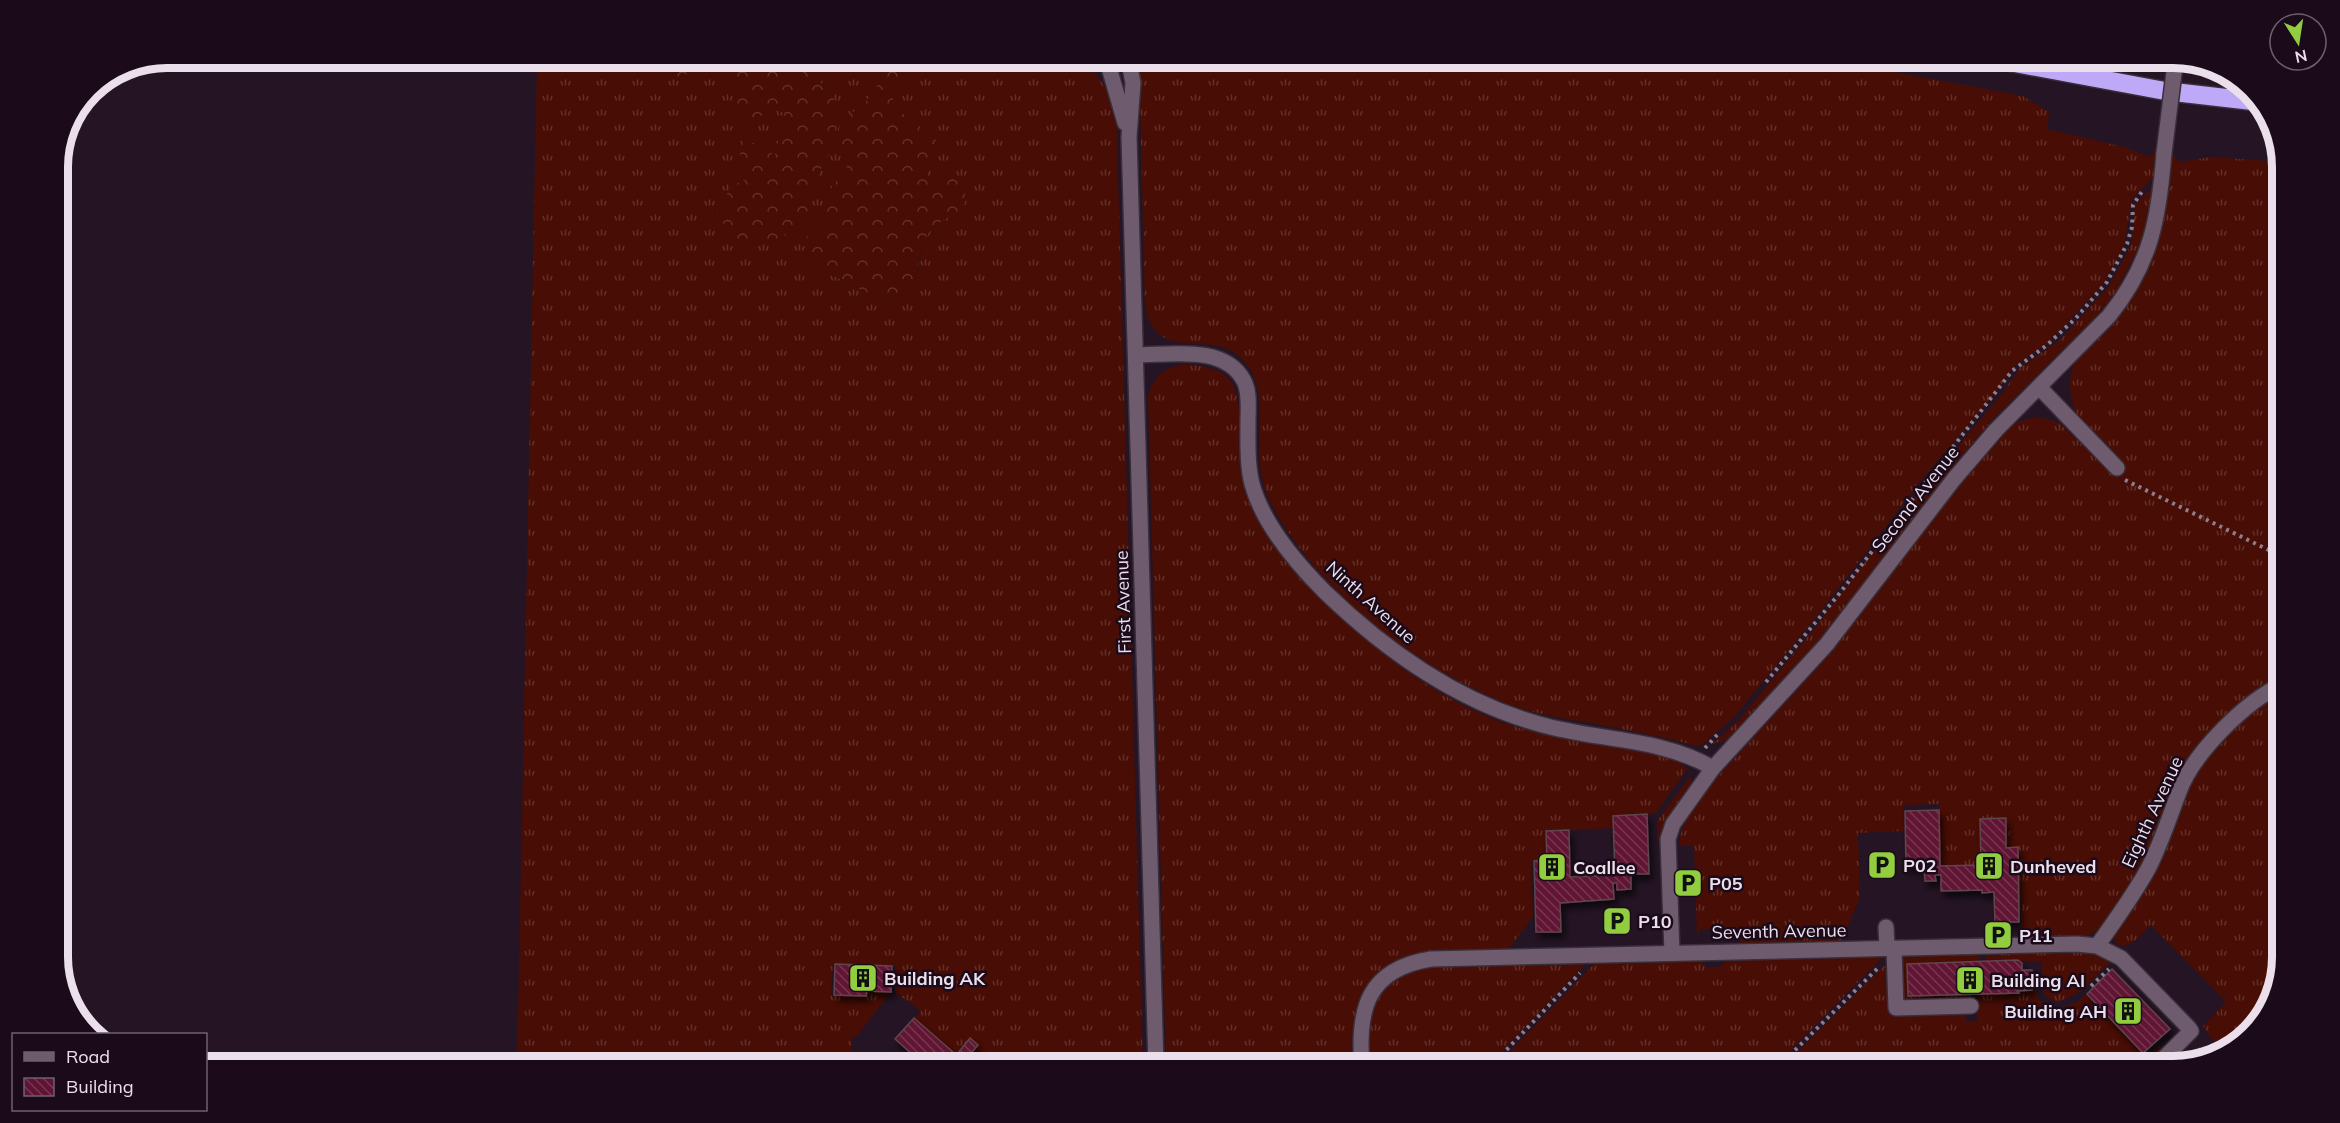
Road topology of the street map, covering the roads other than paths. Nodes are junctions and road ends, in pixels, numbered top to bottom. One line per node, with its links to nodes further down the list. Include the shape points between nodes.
1 (1109, 68): 6 (street, First Avenue)
2 (1130, 68): 6 (street, First Avenue)
3 (2042, 68): 5 (highway, via 2165,91)
4 (2174, 68): 8 (street, Second Avenue, bridge, via 2155,230 2136,278 2109,316)
5 (2248, 101)
6 (1129, 137): 7 (street, First Avenue)
7 (1136, 355): 11 (street, Ninth Avenue, via 1198,355 1218,358 1234,368 1245,382 1252,485 1274,531 1324,591 1426,675 1494,708 1540,724 1672,749); 17 (street, First Avenue)
8 (2039, 387): 9 (street); 11 (street, Second Avenue, via 1954,479 1820,653)
9 (2117, 468)
10 (2272, 691): 13 (street, Eighth Avenue, via 2248,707 2194,764 2148,869)
11 (1713, 768): 15 (street, Second Avenue, via 1673,824 1668,839)
12 (1886, 927): 14 (street)
13 (2097, 946): 14 (street, Seventh Avenue); 19 (street, Seventh Avenue, via 2121,958 2191,1031)
14 (1891, 948): 15 (street, Seventh Avenue); 16 (street, via 1896,1008)
15 (1672, 954): 18 (street, Seventh Avenue, via 1413,962 1396,969 1372,990 1365,1005)
16 (1971, 1006)
17 (1156, 1056)
18 (1361, 1056)
19 (2167, 1056)

